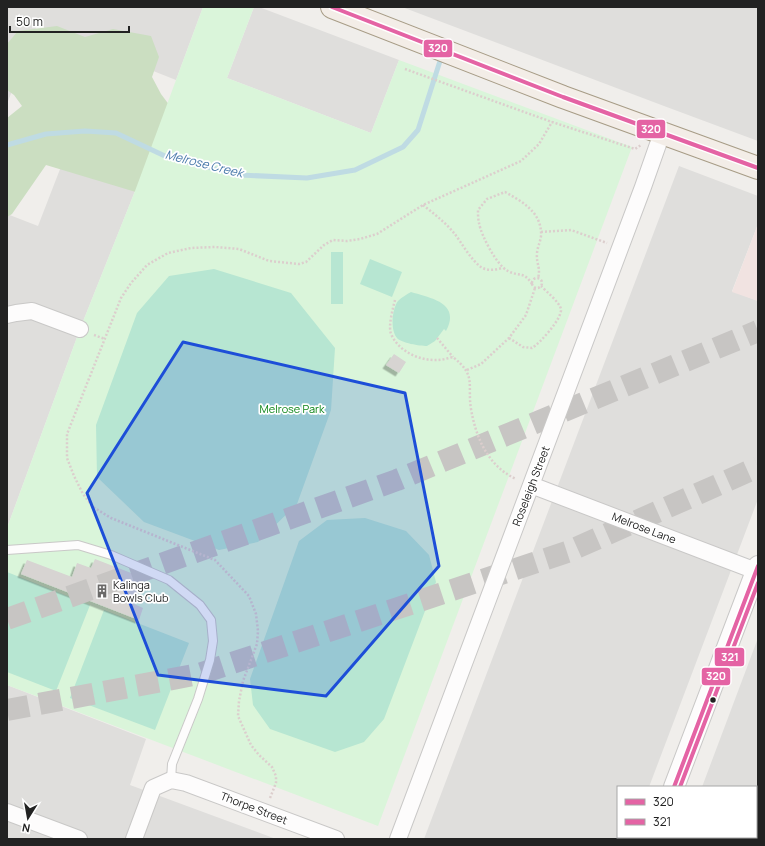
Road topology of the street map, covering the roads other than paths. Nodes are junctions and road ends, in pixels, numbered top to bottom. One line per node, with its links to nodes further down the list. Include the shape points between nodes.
1 (332, 7): 2 (main road)
2 (662, 133): 3 (main road); 6 (street, Roseleigh Street)
3 (758, 168)
4 (7, 315): 5 (street, via 32,311)
5 (80, 329)
6 (531, 485): 8 (street, Melrose Lane); 15 (street, Roseleigh Street)
7 (7, 550): 9 (lane, via 78,545 111,555 169,580 200,605 211,620 213,641 210,660 198,699 172,764)
8 (757, 568): 10 (street)
9 (172, 780): 13 (street, via 153,788); 14 (street, Thorpe Street, via 186,782)
10 (674, 786)
11 (7, 812): 12 (street)
12 (79, 839)
13 (134, 839)
14 (336, 839)
15 (398, 839)

